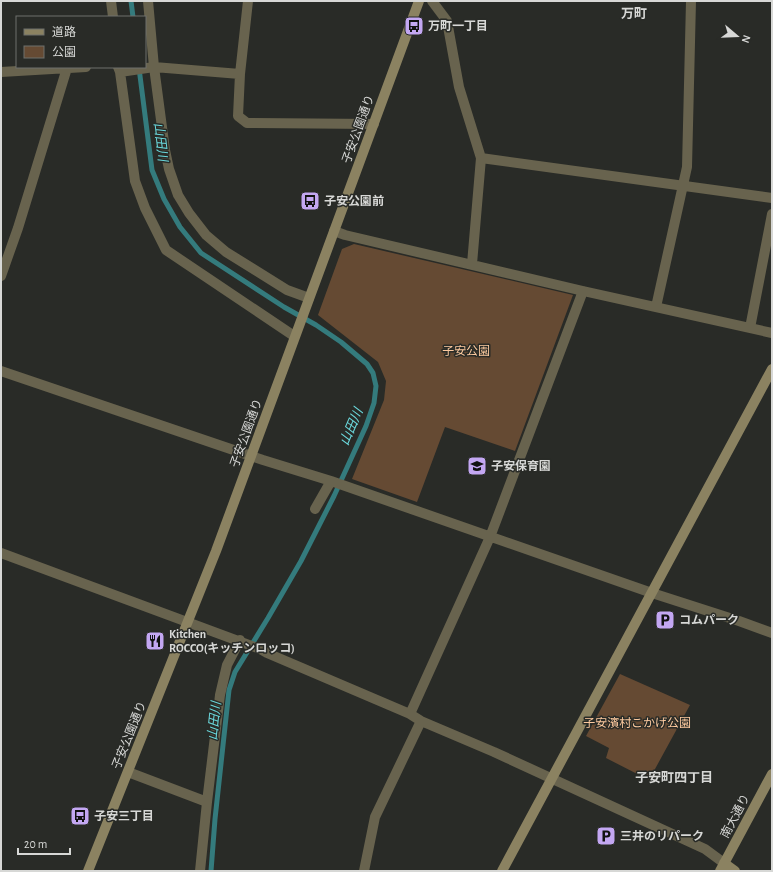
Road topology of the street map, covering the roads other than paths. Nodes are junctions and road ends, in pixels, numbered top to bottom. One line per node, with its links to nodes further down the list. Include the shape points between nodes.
1 (111, 1): 7 (street)
2 (148, 1): 9 (street)
3 (248, 1): 12 (street)
4 (419, 1): 13 (street, 子安公園通り)
5 (432, 1): 14 (street, via 447,21 459,87)
6 (691, 1): 15 (street, via 687,167)
7 (113, 16)
8 (68, 68): 11 (street); 20 (street)
9 (152, 68): 10 (street); 12 (street); 22 (street, via 169,169 178,195 189,213 206,235 226,252 287,290)
10 (121, 70): 25 (street, via 135,181 166,250)
11 (1, 72)
12 (240, 74): 13 (street, via 238,116 247,123)
13 (374, 124): 18 (street, 子安公園通り)
14 (481, 158): 15 (street); 19 (street)
15 (683, 186): 16 (street); 23 (street)
16 (772, 198)
17 (772, 214): 24 (street)
18 (334, 231): 19 (street); 22 (street, 子安公園通り)
19 (472, 264): 21 (street)
20 (1, 276)
21 (583, 291): 23 (street); 32 (street)
22 (309, 298): 25 (street, 子安公園通り)
23 (656, 307): 24 (street)
24 (750, 328): 26 (street)
25 (296, 332): 29 (street, 子安公園通り)
26 (772, 333)
27 (772, 369): 34 (street)
28 (1, 371): 29 (street)
29 (252, 456): 30 (street); 35 (street, 子安公園通り)
30 (332, 481): 31 (street); 32 (street)
31 (315, 509)
32 (490, 537): 34 (street); 38 (street)
33 (1, 554): 35 (street)
34 (652, 593): 36 (street); 42 (street)
35 (189, 622): 37 (street); 40 (street, 子安公園通り)
36 (772, 633)
37 (242, 642): 38 (street); 43 (street, via 228,665 220,695)
38 (410, 714): 39 (street)
39 (421, 721): 42 (street); 47 (street, via 375,817)
40 (128, 772): 43 (street); 45 (street, 子安公園通り)
41 (772, 774): 44 (street, 南大通り)
42 (552, 779): 44 (street, via 705,850); 48 (street)
43 (207, 802): 46 (street)
44 (722, 867): 49 (street)
45 (88, 871)
46 (200, 871)
47 (364, 871)
48 (502, 871)
49 (735, 871)

